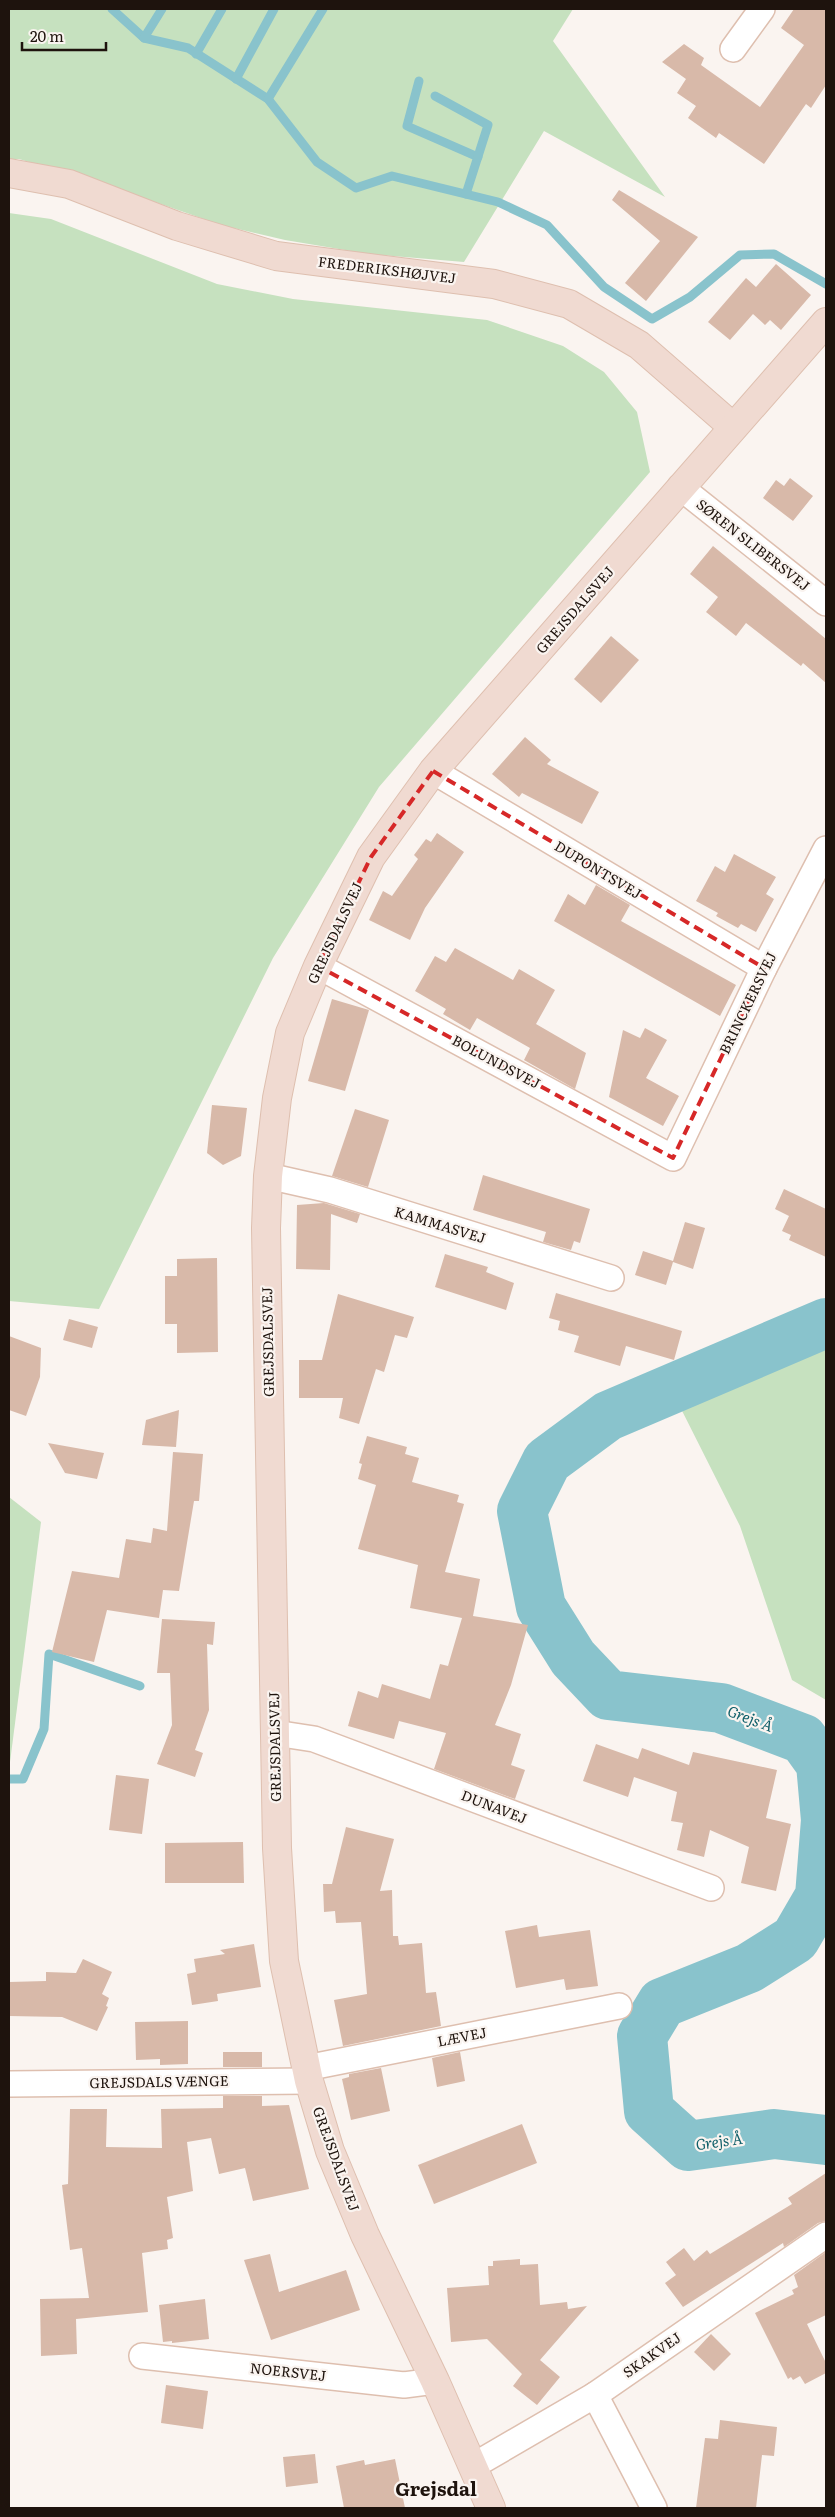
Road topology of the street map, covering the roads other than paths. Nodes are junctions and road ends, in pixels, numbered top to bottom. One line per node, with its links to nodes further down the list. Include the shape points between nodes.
1 (762, 9): 2 (street)
2 (733, 49)
3 (9, 173): 5 (street, FREDERIKSHØJVEJ, via 69,184 177,226 276,256 494,284 569,304 639,345)
4 (826, 322): 5 (street, GREJSDALSVEJ)
5 (733, 427): 6 (street, GREJSDALSVEJ)
6 (680, 487): 7 (street, SØREN SLIBERSVEJ); 8 (street, GREJSDALSVEJ)
7 (826, 603)
8 (433, 771): 10 (street, GREJSDALSVEJ, via 371,857); 11 (street, DUPONTSVEJ)
9 (826, 849): 11 (street, BRINCKERSVEJ)
10 (318, 966): 12 (street, BOLUNDSVEJ); 13 (street, GREJSDALSVEJ, via 290,1033 277,1098)
11 (764, 968): 12 (street, BRINCKERSVEJ)
12 (673, 1158)
13 (268, 1176): 14 (street, KAMMASVEJ, via 330,1190); 15 (street, GREJSDALSVEJ, via 266,1228)
14 (612, 1278)
15 (275, 1733): 16 (street, DUNAVEJ, via 314,1739); 18 (street, GREJSDALSVEJ, via 277,1848 284,1961)
16 (711, 1888)
17 (618, 2006): 18 (street, LÆVEJ)
18 (307, 2074): 19 (street, GREJSDALS VÆNGE); 22 (street, GREJSDALSVEJ, via 330,2151)
19 (9, 2084)
20 (826, 2235): 23 (street, SKAKVEJ)
21 (142, 2356): 22 (street, NOERSVEJ, via 404,2385)
22 (434, 2381): 24 (street, GREJSDALSVEJ)
23 (596, 2395): 24 (street, SKAKVEJ); 26 (street)
24 (472, 2466): 25 (street, GREJSDALSVEJ)
25 (491, 2508)
26 (654, 2508)

